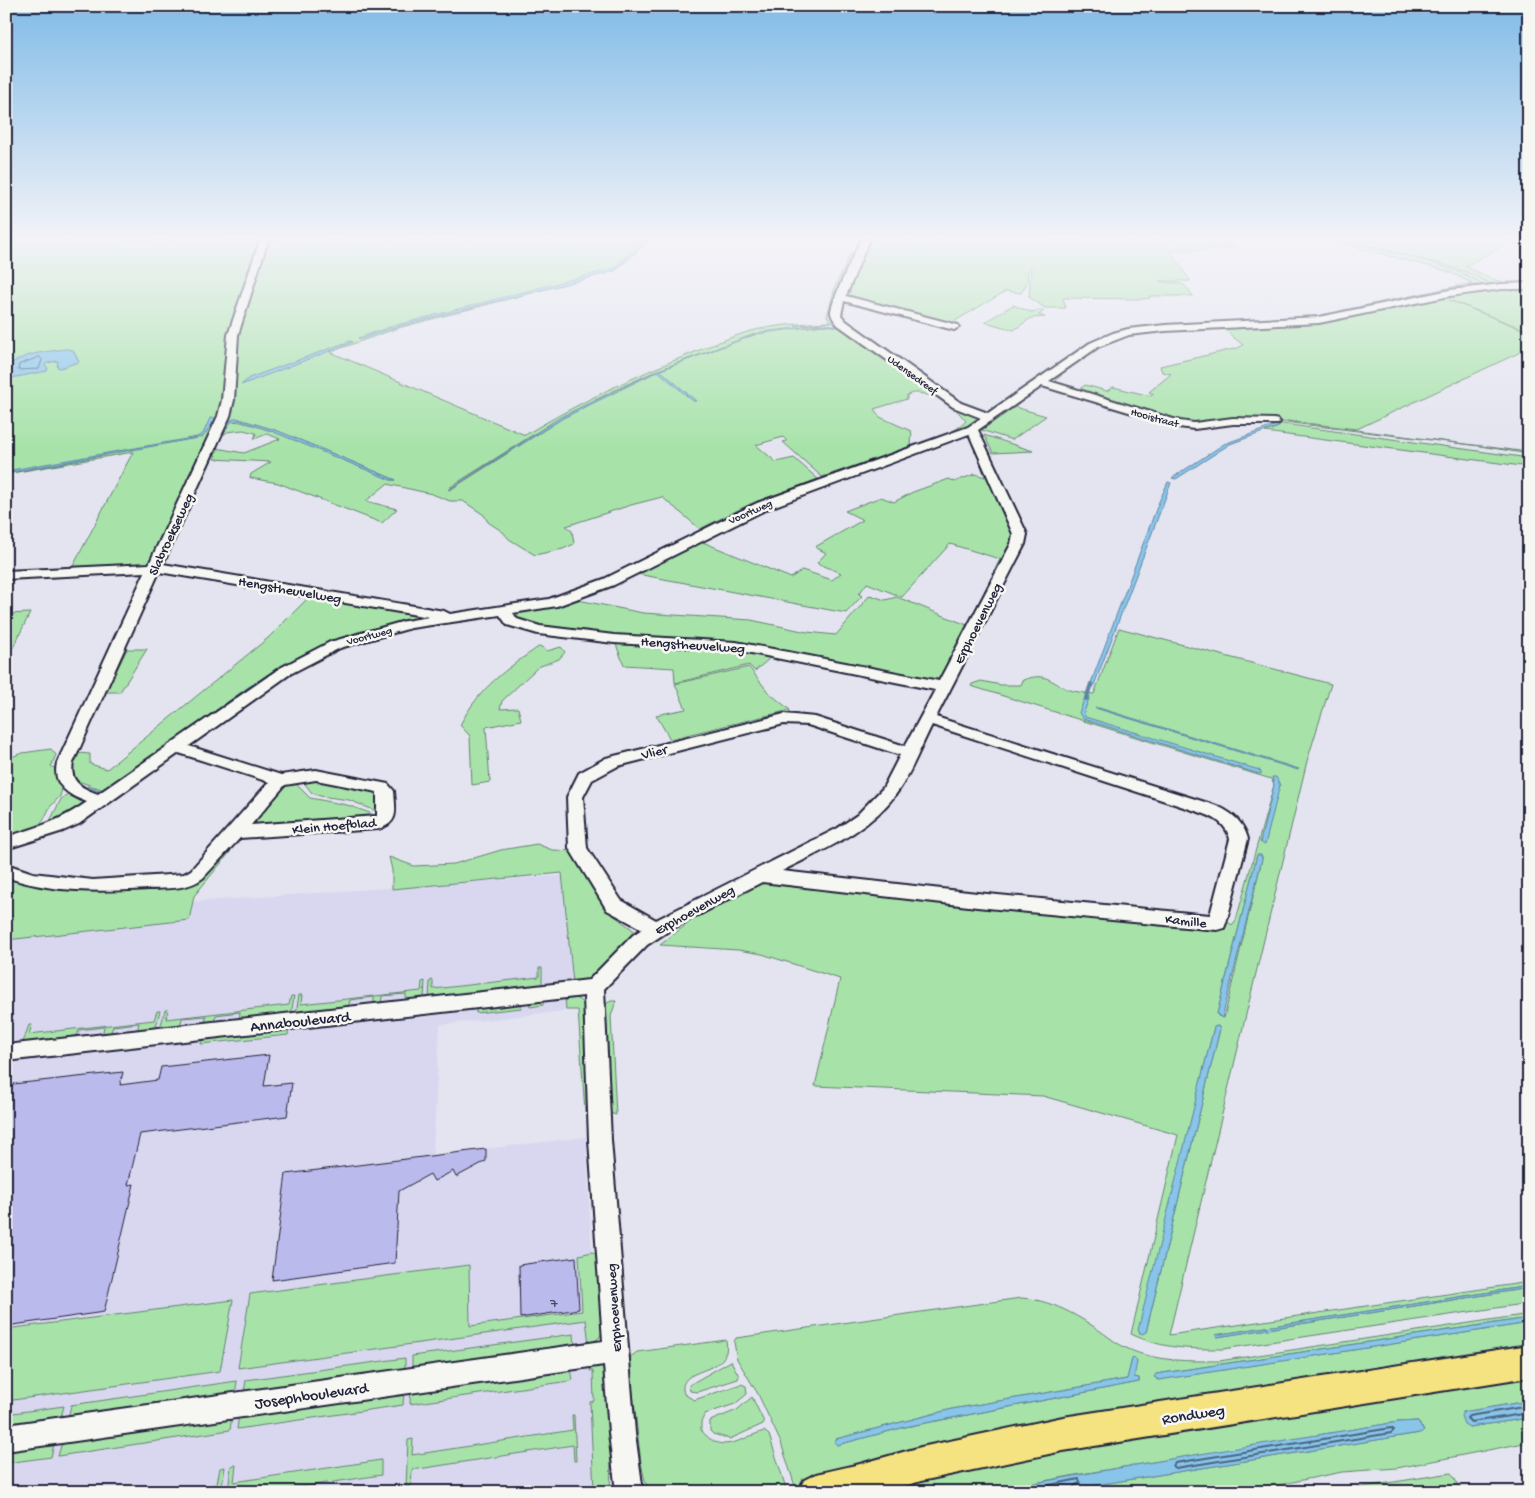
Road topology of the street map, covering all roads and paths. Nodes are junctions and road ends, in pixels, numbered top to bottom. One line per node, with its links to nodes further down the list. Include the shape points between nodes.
1 (241, 310): 10 (street, Slabroekseweg, via 233,335 224,416)
2 (836, 310): 7 (street, Udensedreef, via 842,323 957,405)
3 (889, 310): 5 (street)
4 (1366, 310): 6 (street, Voortweg, via 1318,320 1126,332 1094,345)
5 (954, 327)
6 (1040, 382): 7 (street, Voortweg); 8 (street, Hooistraat, via 1179,424)
7 (989, 417): 9 (street, Voortweg)
8 (1274, 422)
9 (972, 429): 12 (street, Voortweg, via 762,506 588,591 552,603); 14 (street, Erphoevenweg, via 1020,534 1018,544)
10 (155, 568): 11 (street, Hengstheuvelweg); 13 (street, Hengstheuvelweg); 19 (street, Slabroekseweg, via 65,764 64,776 70,786)
11 (6, 575)
12 (505, 611): 13 (street, Voortweg); 14 (street, Hengstheuvelweg, via 512,622 538,630 614,640 736,646)
13 (454, 619): 16 (street, Voortweg, via 410,624 336,645 285,671)
14 (944, 687): 15 (street, Erphoevenweg)
15 (928, 719): 17 (street, Erphoevenweg); 23 (street, Kamille, via 1205,808 1229,820 1238,831 1239,839 1217,923)
16 (176, 747): 18 (street, Klein Hoefblad); 19 (street, Voortweg)
17 (910, 753): 23 (street, Erphoevenweg, via 890,791 863,819); 24 (street, Vlier, via 809,720 784,719 612,762 584,777 575,797 578,848 614,905)
18 (280, 780): 20 (street); 20 (street, Klein Hoefblad, via 316,775 382,788 386,791 386,816 378,823)
19 (101, 801): 21 (street, Voortweg, via 73,820)
20 (235, 832): 22 (street, via 197,874 182,881 93,886 31,880)
21 (6, 843)
22 (6, 870)
23 (759, 875): 24 (street, Erphoevenweg)
24 (657, 928): 25 (street, Erphoevenweg, via 640,940)
25 (594, 987): 26 (street, Annaboulevard); 27 (street, Erphoevenweg, via 600,1140)
26 (6, 1053)
27 (616, 1351): 29 (street, Josephboulevard); 31 (street, Erphoevenweg)
28 (1529, 1361): 30 (main road, Rondweg, via 1063,1434 921,1464)
29 (6, 1438)
30 (850, 1487): 32 (main road, Rondweg)
31 (630, 1492)
32 (816, 1492)

